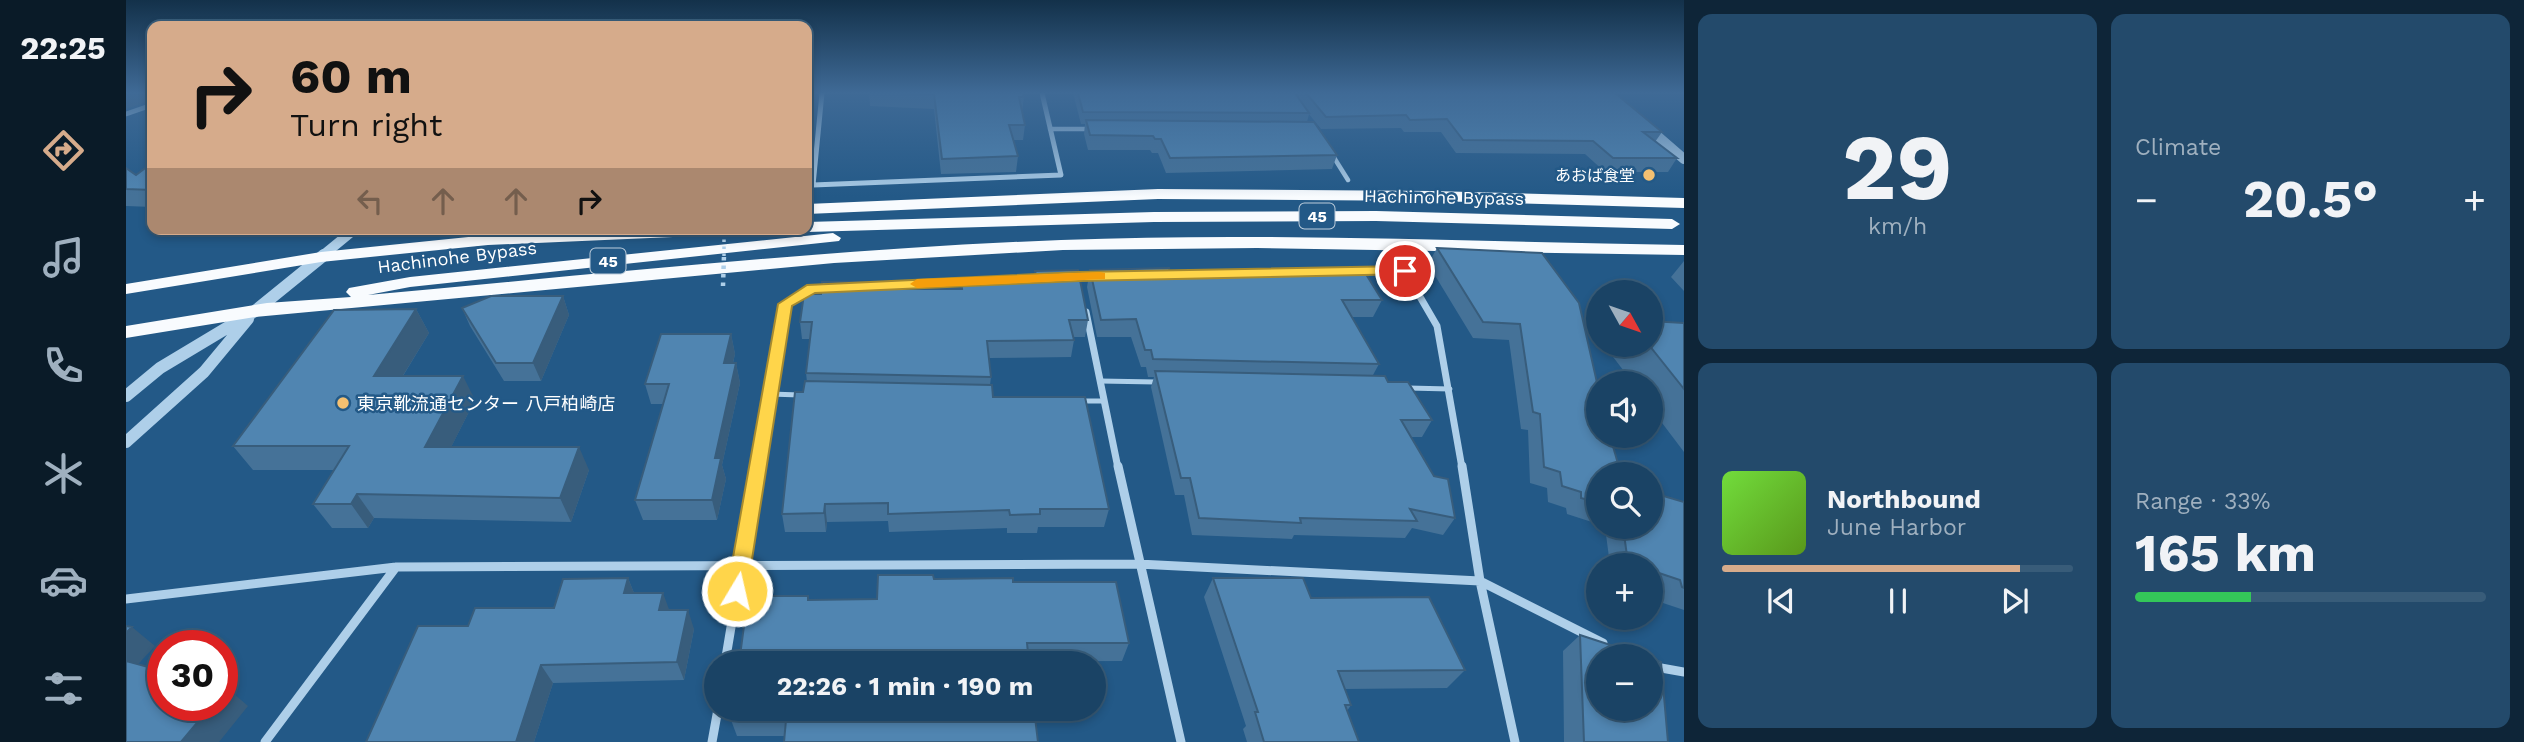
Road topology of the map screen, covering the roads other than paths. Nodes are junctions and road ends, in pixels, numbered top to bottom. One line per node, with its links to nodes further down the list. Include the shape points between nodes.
1 (819, 128): 3 (street, via 813,185 1061,175)
2 (1648, 128): 6 (street)
3 (1050, 129): 4 (lane)
4 (1090, 130)
5 (1330, 150): 7 (lane)
6 (1684, 159)
7 (1348, 180)
8 (1684, 203): 9 (highway, via 1158,194)
9 (812, 209)
10 (962, 223): 11 (highway, Hachinohe Bypass / 45, via 1376,216); 12 (highway, Hachinohe Bypass / 45); 31 (highway, Hachinohe Bypass / 45, via 410,282)
11 (1672, 224)
12 (812, 227)
13 (348, 235): 18 (street)
14 (537, 235): 16 (highway)
15 (603, 235): 16 (highway, Hachinohe Bypass / 45)
16 (488, 240): 18 (highway, Hachinohe Bypass / 45)
17 (1684, 250): 31 (highway, via 1257,243 1063,245 834,257)
18 (321, 257): 28 (highway, Hachinohe Bypass / 45); 31 (street)
19 (1310, 272): 21 (street)
20 (1351, 272): 36 (street, via 1405,271 1437,326)
21 (1161, 275)
22 (1079, 276): 23 (street); 24 (street); 29 (street)
23 (1106, 276)
24 (1066, 277)
25 (1052, 278): 26 (street)
26 (866, 286)
27 (839, 287): 37 (street, via 812,288 785,304)
28 (126, 289)
29 (1082, 290)
30 (1084, 303): 33 (street)
31 (255, 311): 32 (highway, Hachinohe Bypass / 45); 39 (street, via 160,368); 42 (street, via 204,372)
32 (126, 332)
33 (1100, 381): 34 (lane); 41 (street)
34 (1170, 383)
35 (1394, 388): 36 (lane)
36 (1450, 389): 46 (street)
37 (770, 394): 38 (lane); 44 (street)
38 (812, 395)
39 (126, 396)
40 (1076, 401): 41 (lane)
41 (1104, 401): 43 (street)
42 (126, 442)
43 (1138, 564): 44 (street); 46 (street); 55 (street)
44 (741, 566): 45 (street); 49 (street)
45 (396, 567): 47 (street); 53 (street)
46 (1480, 581): 48 (street); 56 (street)
47 (126, 599)
48 (1605, 644)
49 (727, 651)
50 (1663, 668): 51 (street)
51 (1684, 672)
52 (716, 721): 54 (street)
53 (265, 742)
54 (712, 742)
55 (1181, 742)
56 (1515, 742)

